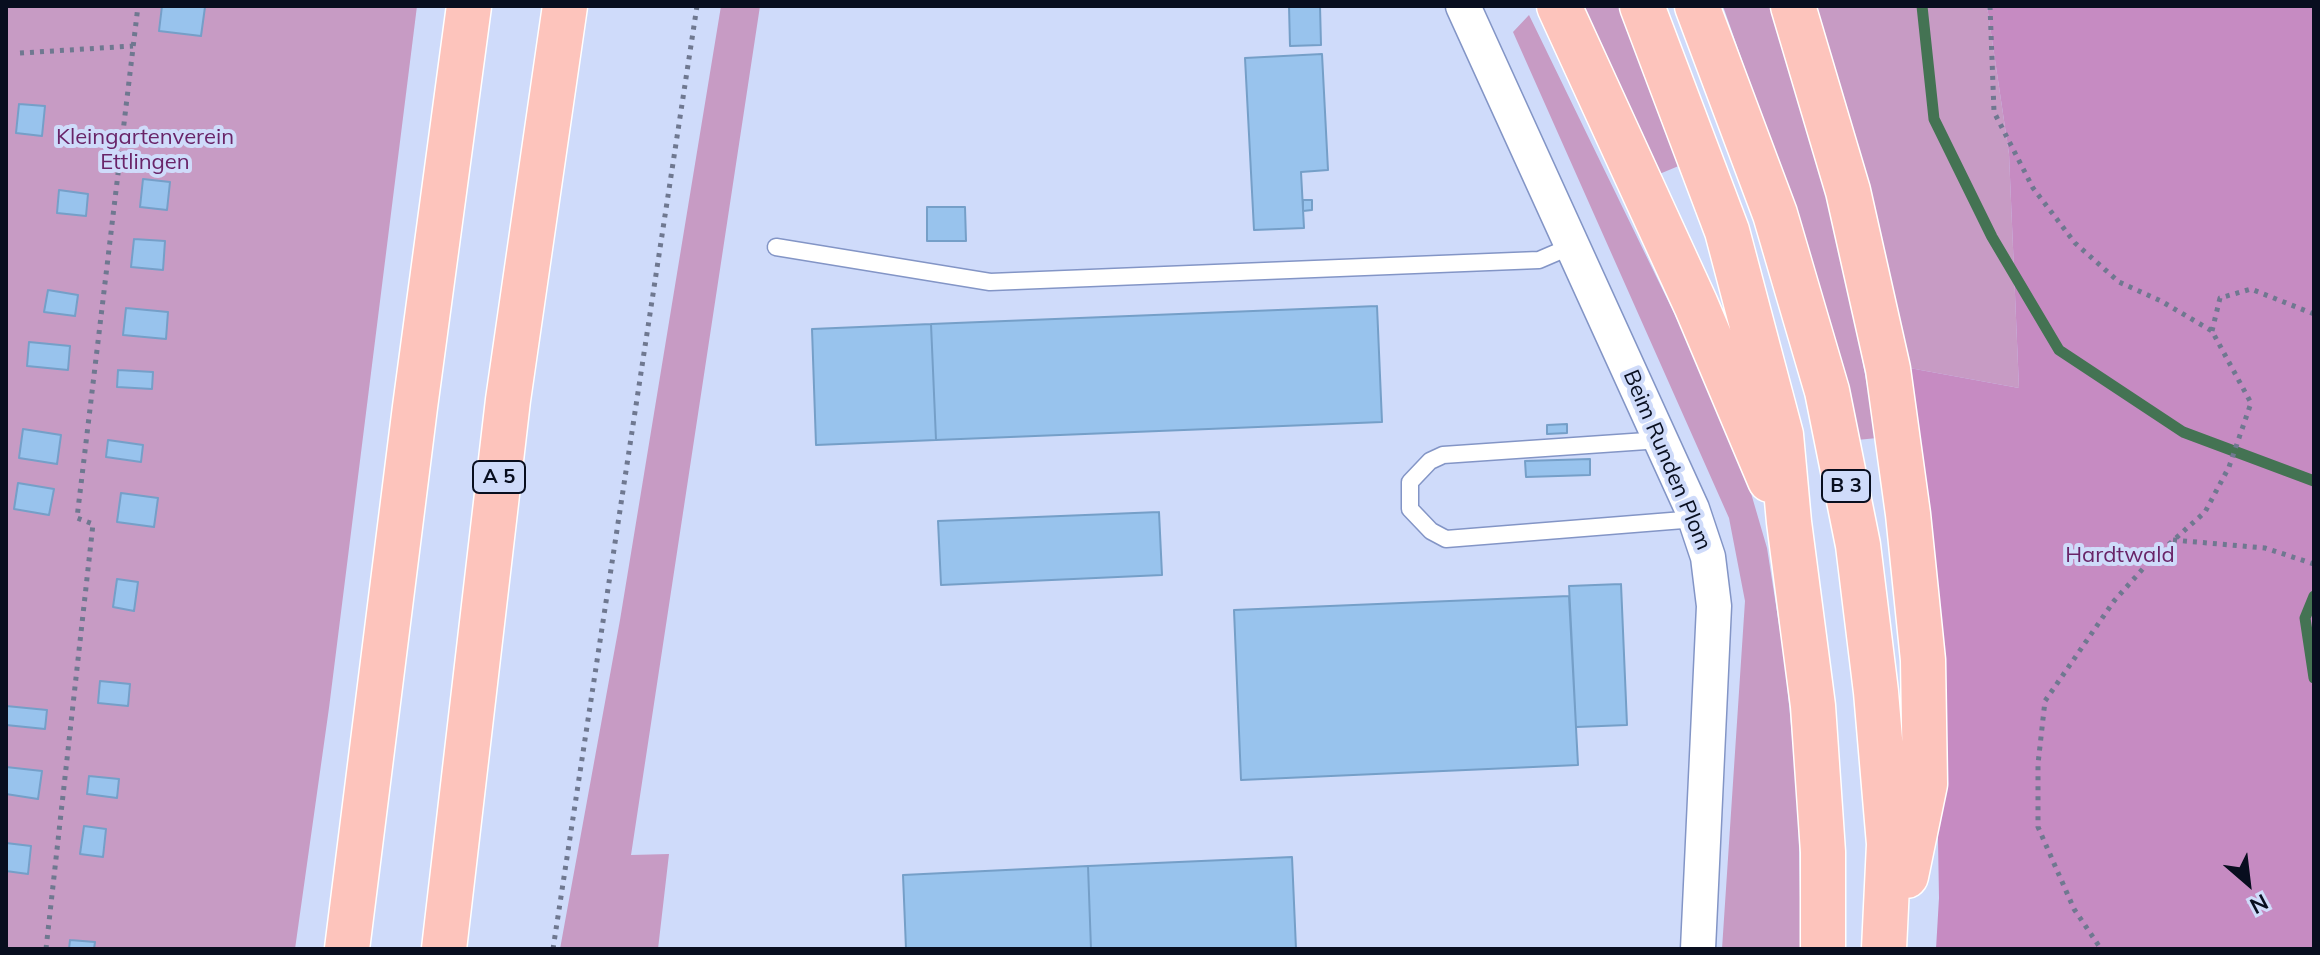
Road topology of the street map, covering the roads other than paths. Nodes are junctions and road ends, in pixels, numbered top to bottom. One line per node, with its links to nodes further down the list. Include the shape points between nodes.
1 (469, 6): 13 (highway)
2 (565, 6): 14 (highway, A 5, via 508,400)
3 (1463, 6): 8 (street, Beim Runden Plom)
4 (1559, 6): 12 (highway)
5 (1642, 6): 12 (highway, via 1727,231 1781,435)
6 (1697, 6): 17 (highway, B 3, via 1775,214 1830,406 1858,545 1889,844)
7 (1793, 6): 18 (highway, via 1848,191 1888,369 1923,660 1925,784)
8 (1574, 245): 9 (lane, via 1539,260 990,282); 10 (street, Beim Runden Plom)
9 (776, 247)
10 (1661, 440): 11 (street, Beim Runden Plom); 11 (lane, via 1443,455 1410,482 1410,509 1446,539)
11 (1696, 519): 15 (street, Beim Runden Plom, via 1708,557 1714,606)
12 (1789, 522): 16 (highway, via 1813,706)
13 (347, 949)
14 (444, 949)
15 (1698, 949)
16 (1823, 949)
17 (1884, 949)
18 (1891, 949)

